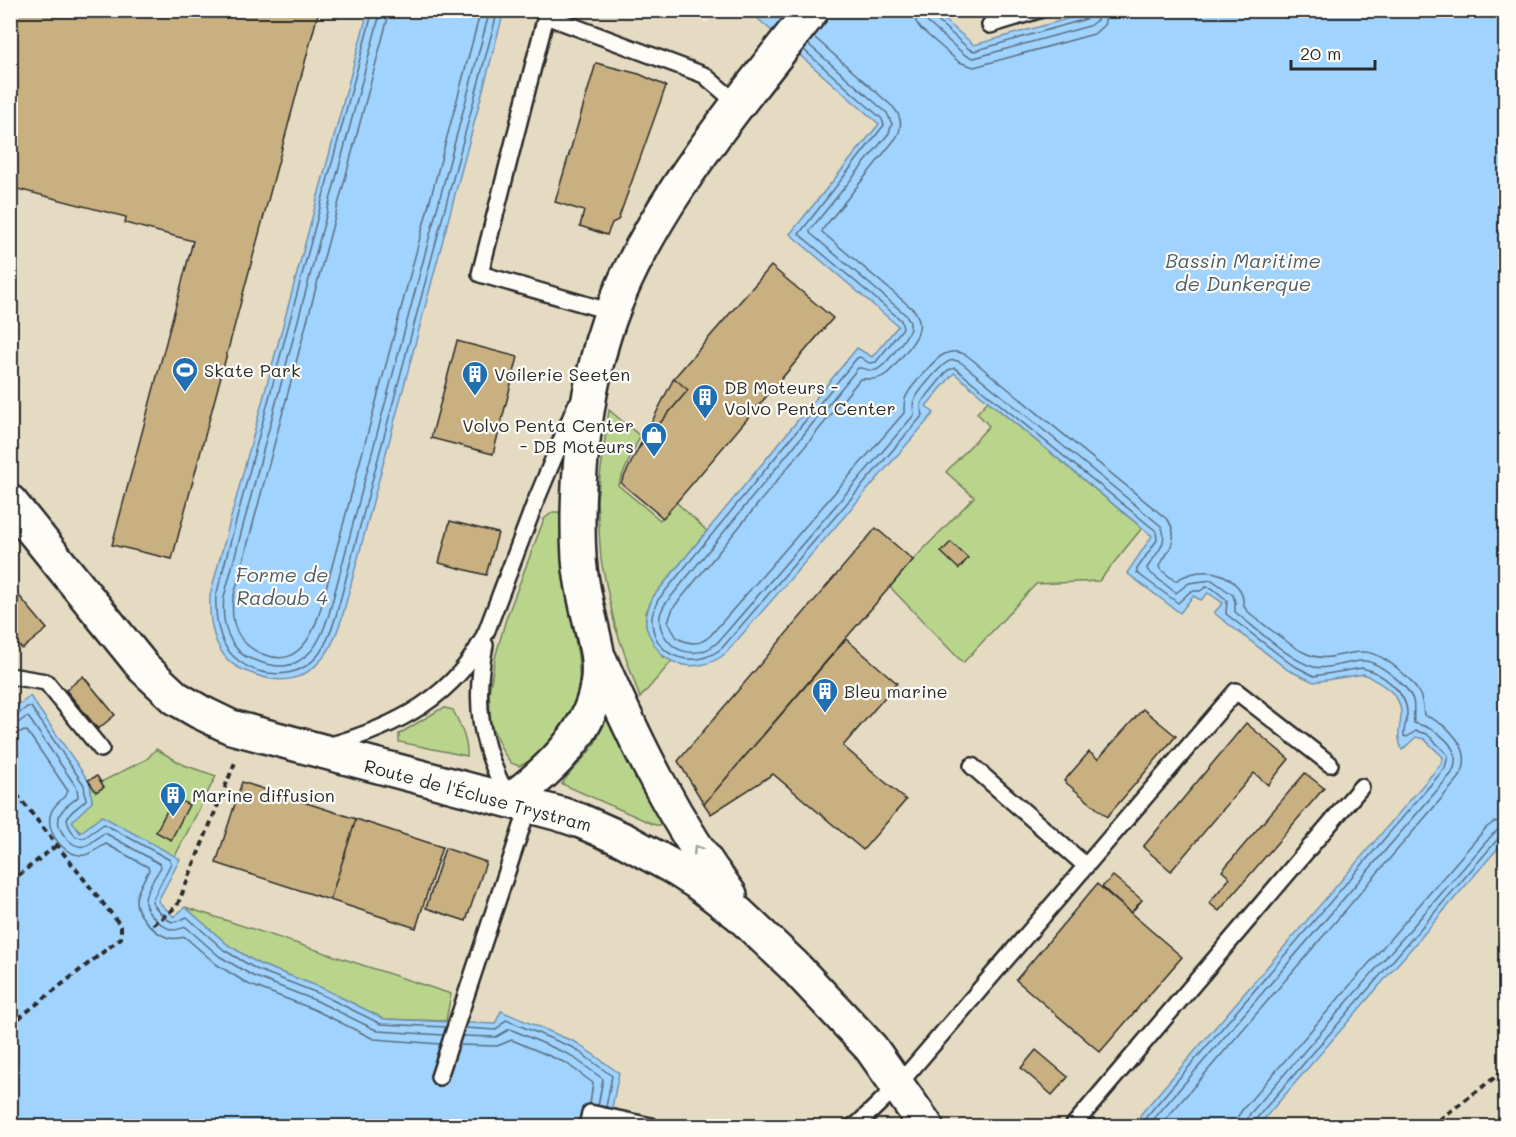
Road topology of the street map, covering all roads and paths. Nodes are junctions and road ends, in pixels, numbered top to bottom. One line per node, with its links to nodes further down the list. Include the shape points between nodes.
1 (812, 10): 4 (main road)
2 (1039, 10): 3 (lane)
3 (990, 25)
4 (739, 105): 5 (main road, via 654,226 636,257); 5 (lane, via 704,75 546,16 480,274)
5 (607, 327): 7 (lane); 8 (main road, via 594,373 585,432 579,518 582,582)
6 (11, 505): 10 (main road, Route de l'Écluse Trystram, via 155,680 200,712)
7 (488, 630): 12 (lane, via 470,663 443,691 374,730); 17 (lane, via 478,687 480,724 490,760)
8 (597, 655): 17 (main road, via 595,699 579,732); 22 (main road, one-way to 8, via 683,827 636,741)
9 (10, 676): 11 (lane, via 46,682)
10 (247, 733): 12 (main road, Route de l'Écluse Trystram); 21 (path, via 177,906)
11 (100, 749)
12 (316, 749): 17 (main road, Route de l'Écluse Trystram)
13 (1330, 764): 19 (lane, via 1236,691)
14 (972, 766): 19 (lane)
15 (10, 786): 18 (path)
16 (1361, 787): 31 (lane)
17 (519, 802): 22 (main road, Route de l'Écluse Trystram, via 581,821 646,851 698,883); 25 (lane)
18 (57, 844): 20 (path); 23 (path, via 121,926 121,938)
19 (1086, 866): 26 (lane)
20 (10, 882)
21 (153, 925)
22 (757, 930): 26 (main road, Route de l'Écluse Trystram, via 871,1048)
23 (10, 1025)
24 (1506, 1069): 32 (path)
25 (439, 1077)
26 (898, 1085): 29 (lane); 30 (main road, Route de l'Écluse Trystram)
27 (587, 1126): 28 (lane, via 590,1113)
28 (651, 1126)
29 (855, 1126)
30 (926, 1126)
31 (1073, 1126)
32 (1431, 1126)

